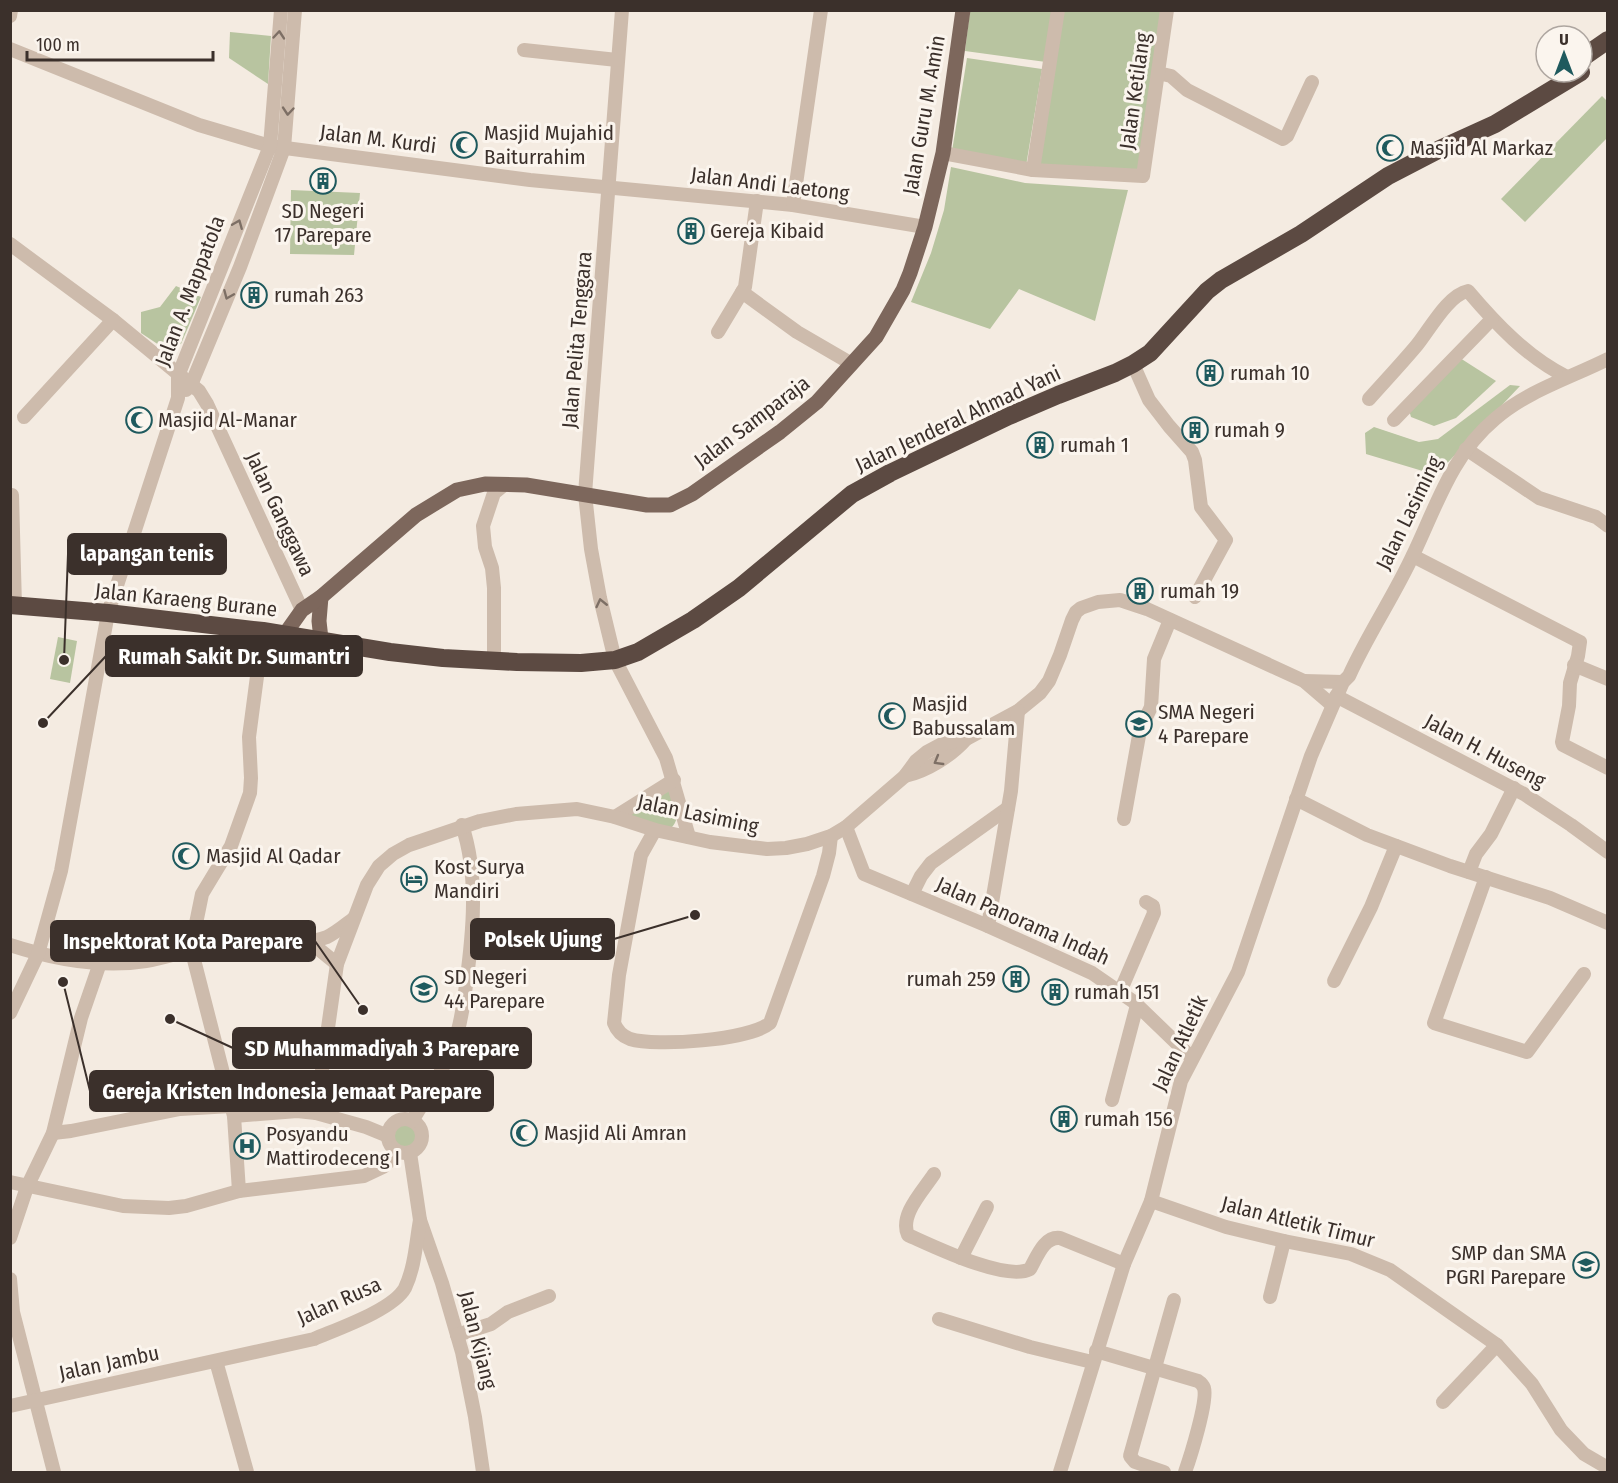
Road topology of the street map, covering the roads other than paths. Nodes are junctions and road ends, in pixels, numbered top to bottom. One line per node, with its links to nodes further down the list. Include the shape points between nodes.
1 (11, 10): 9 (street)
2 (281, 10): 18 (street, Jalan A. Mappatola, one-way to 2)
3 (295, 10): 19 (street, Jalan A. Mappatola)
4 (622, 10): 15 (street, Jalan Pelita Tenggara)
5 (821, 10): 30 (street)
6 (963, 10): 26 (main road, Jalan Guru M. Amin)
7 (1058, 10): 27 (street)
8 (1167, 10): 17 (street, Jalan Ketilang)
9 (10, 16)
10 (1608, 40): 13 (highway)
11 (10, 49): 24 (street, Jalan M. Kurdi, via 199,125)
12 (524, 50): 15 (street)
13 (1594, 50)
14 (1608, 53): 16 (highway, Jalan Jenderal Ahmad Yani)
15 (617, 60): 28 (street, Jalan Pelita Tenggara)
16 (1594, 63)
17 (1158, 73): 20 (street, via 1171,76 1187,90 1284,139); 27 (street, Jalan Ketilang, via 1143,176)
18 (275, 74): 19 (street); 24 (street, Jalan A. Mappatola)
19 (291, 75): 25 (street, Jalan A. Mappatola, one-way to 25)
20 (1312, 82)
21 (1554, 84): 23 (highway, Jalan Jenderal Ahmad Yani)
22 (1561, 84): 23 (highway, Jalan Jenderal Ahmad Yani)
23 (1545, 93): 39 (highway, Jalan Jenderal Ahmad Yani, via 1495,124 1388,176 1221,280 1150,353)
24 (270, 147): 25 (street, Jalan M. Kurdi); 40 (street, Jalan A. Mappatola, one-way to 24)
25 (284, 148): 28 (street, Jalan M. Kurdi); 42 (street, Jalan A. Mappatola, one-way to 42)
26 (944, 153): 27 (street); 31 (main road, Jalan Guru M. Amin)
27 (1034, 170)
28 (610, 189): 29 (street, Jalan Andi Laetong); 49 (street, Jalan Pelita Tenggara)
29 (757, 201): 30 (street, Jalan Andi Laetong); 33 (street)
30 (793, 205): 31 (street, Jalan Andi Laetong)
31 (925, 227): 38 (main road, Jalan Samparaja, via 903,290 876,337)
32 (10, 244): 35 (street, Jalan Ganggawa)
33 (742, 292): 36 (street); 38 (street, via 797,332)
34 (1492, 319): 41 (street, via 1542,364); 44 (street, via 1468,291 1460,294); 46 (street)
35 (113, 320): 40 (street, Jalan Ganggawa); 45 (street)
36 (718, 332)
37 (1608, 358): 41 (street, Jalan Lasiming)
38 (852, 364): 49 (main road, Jalan Samparaja, via 817,402 680,502 647,505)
39 (1133, 364): 54 (street, via 1149,400 1192,452 1201,507 1226,540); 62 (highway, Jalan Jenderal Ahmad Yani, via 1009,416 852,494 739,588 638,652)
40 (178, 376): 42 (street, Jalan Ganggawa); 43 (street, Jalan A. Mappatola)
41 (1567, 377): 47 (street, Jalan Lasiming, via 1510,407)
42 (191, 385): 43 (street, Jalan A. Mappatola); 56 (street, Jalan Ganggawa, via 207,404)
43 (178, 398): 57 (street)
44 (1369, 399)
45 (24, 417)
46 (1394, 420)
47 (1466, 449): 51 (street, via 1539,498 1596,517); 52 (street, Jalan Lasiming, via 1442,487)
48 (505, 484): 49 (main road, Jalan Samparaja); 53 (main road, Jalan Samparaja, via 469,486 438,501 416,515); 63 (street, via 494,493 483,526 494,588)
49 (585, 494): 62 (street, Jalan Pelita Tenggara, one-way to 49, via 591,549)
50 (12, 495): 55 (street)
51 (1608, 525)
52 (1413, 556): 64 (street, via 1580,642); 67 (street, Jalan Lasiming)
53 (321, 597): 56 (main road, Jalan Samparaja); 61 (main road)
54 (1195, 597)
55 (13, 605): 57 (highway, Jalan Karaeng Burane)
56 (302, 610): 60 (main road)
57 (108, 613): 59 (highway, Jalan Karaeng Burane); 94 (street, via 61,871)
58 (1170, 620): 66 (street, Jalan Lasiming); 69 (street, Jalan Lasiming, via 1128,601 1098,602 1081,608 1072,620 1048,681); 76 (street, via 1154,659 1150,708 1140,730)
59 (263, 631): 60 (highway, Jalan Karaeng Burane); 93 (street, via 249,736 250,793 231,846 202,894)
60 (285, 634): 61 (highway, Jalan Karaeng Burane)
61 (321, 639): 63 (highway, Jalan Jenderal Ahmad Yani, via 390,652)
62 (615, 660): 63 (highway, Jalan Jenderal Ahmad Yani); 71 (street, Jalan Pelita Tenggara)
63 (494, 661)
64 (1575, 665): 65 (street); 70 (street, via 1562,742)
65 (1608, 679)
66 (1304, 681): 67 (street); 68 (street, Jalan H. Huseng)
67 (1343, 682): 68 (street, Jalan Lasiming)
68 (1334, 701): 72 (street, Jalan H. Huseng); 73 (street, Jalan Atletik)
69 (1018, 711): 74 (street); 78 (street, Jalan Lasiming, via 966,739 927,752)
70 (1608, 768)
71 (674, 780): 75 (street); 81 (street, Jalan Pelita Tenggara)
72 (1514, 788): 83 (street, Jalan H. Huseng); 84 (street)
73 (1296, 799): 82 (street); 102 (street, Jalan Atletik, via 1238,972)
74 (1008, 808): 86 (street, via 932,863); 90 (street)
75 (615, 817): 77 (street, Jalan Lasiming, via 577,809); 79 (street, Jalan Lasiming)
76 (1124, 819)
77 (462, 825): 88 (street, Jalan Lasiming, via 393,854 367,885); 106 (street, via 474,905 462,1013 434,1085)
78 (846, 826): 80 (street, Jalan Lasiming); 86 (street, Jalan Panorama Indah, via 864,874)
79 (655, 830): 80 (street, via 641,855 614,1023 629,1039 655,1042 705,1040 754,1031 770,1023 823,876); 81 (street, Jalan Lasiming)
80 (831, 836): 81 (street, Jalan Lasiming, via 807,844 767,849)
81 (689, 837)
82 (1396, 846): 84 (street); 98 (street, via 1371,908)
83 (1608, 852)
84 (1469, 872): 85 (street)
85 (1486, 877): 89 (street); 97 (street, via 1434,1023 1527,1052)
86 (912, 894): 90 (street, Jalan Panorama Indah)
87 (1146, 902): 99 (street, via 1153,906 1154,914)
88 (353, 919): 91 (street, via 337,931); 96 (street, Jalan Lasiming)
89 (1608, 923)
90 (988, 926): 99 (street, Jalan Panorama Indah, via 1092,973)
91 (310, 942): 93 (street, via 246,940); 96 (street)
92 (10, 945): 94 (street)
93 (192, 948): 95 (street, via 148,961); 104 (street)
94 (38, 954): 95 (street); 101 (street)
95 (100, 963): 107 (street, via 81,1018)
96 (337, 964): 105 (street, Jalan Lasiming)
97 (1584, 974)
98 (1334, 981)
99 (1120, 992): 100 (street, Jalan Panorama Indah)
100 (1137, 1005): 102 (street, Jalan Panorama Indah); 103 (street)
101 (10, 1014)
102 (1192, 1058): 114 (street, Jalan Atletik, via 1175,1101)
103 (1112, 1100)
104 (233, 1111): 105 (street); 107 (street, via 180,1109); 113 (street)
105 (316, 1113): 108 (street)
106 (412, 1121): 108 (street, via 395,1122); 109 (street, via 420,1126 423,1136 419,1147)
107 (53, 1133): 112 (street)
108 (388, 1136): 109 (street, via 391,1146)
109 (404, 1152): 113 (street, via 364,1176); 116 (street)
110 (934, 1174): 119 (street, via 907,1215 906,1232)
111 (10, 1182): 112 (street)
112 (27, 1187): 113 (street, via 149,1209 186,1206); 117 (street)
113 (239, 1191)
114 (1150, 1201): 118 (street, Jalan Atletik Timur, via 1226,1227); 120 (street, Jalan Atletik)
115 (987, 1207): 119 (street)
116 (420, 1220): 126 (street, Jalan Kijang); 129 (street, Jalan Rusa, via 410,1274 399,1297 372,1314 314,1339)
117 (10, 1238)
118 (1284, 1241): 123 (street); 127 (street, Jalan Atletik Timur, via 1350,1254 1390,1269)
119 (961, 1258): 120 (street, via 1000,1270 1025,1271 1054,1237)
120 (1124, 1264): 128 (street, Jalan Atletik)
121 (10, 1279): 131 (street, via 13,1312)
122 (549, 1296): 126 (street, via 508,1312 491,1324)
123 (1270, 1297)
124 (1174, 1300): 130 (street)
125 (939, 1319): 128 (street, via 1030,1347)
126 (457, 1335): 137 (street, Jalan Kijang)
127 (1497, 1345): 132 (street); 134 (street, Jalan Atletik Timur, via 1532,1384 1561,1430 1584,1454)
128 (1094, 1356): 130 (street); 138 (street, Jalan Atletik)
129 (216, 1361): 131 (street, Jalan Jambu); 136 (street)
130 (1154, 1369): 139 (street, via 1130,1457); 140 (street, via 1198,1381 1205,1390)
131 (35, 1400): 133 (street, Jalan Jambu); 135 (street)
132 (1443, 1402)
133 (10, 1406)
134 (1608, 1468)
135 (54, 1473)
136 (247, 1473)
137 (483, 1473)
138 (1060, 1473)
139 (1164, 1473)
140 (1185, 1473)

